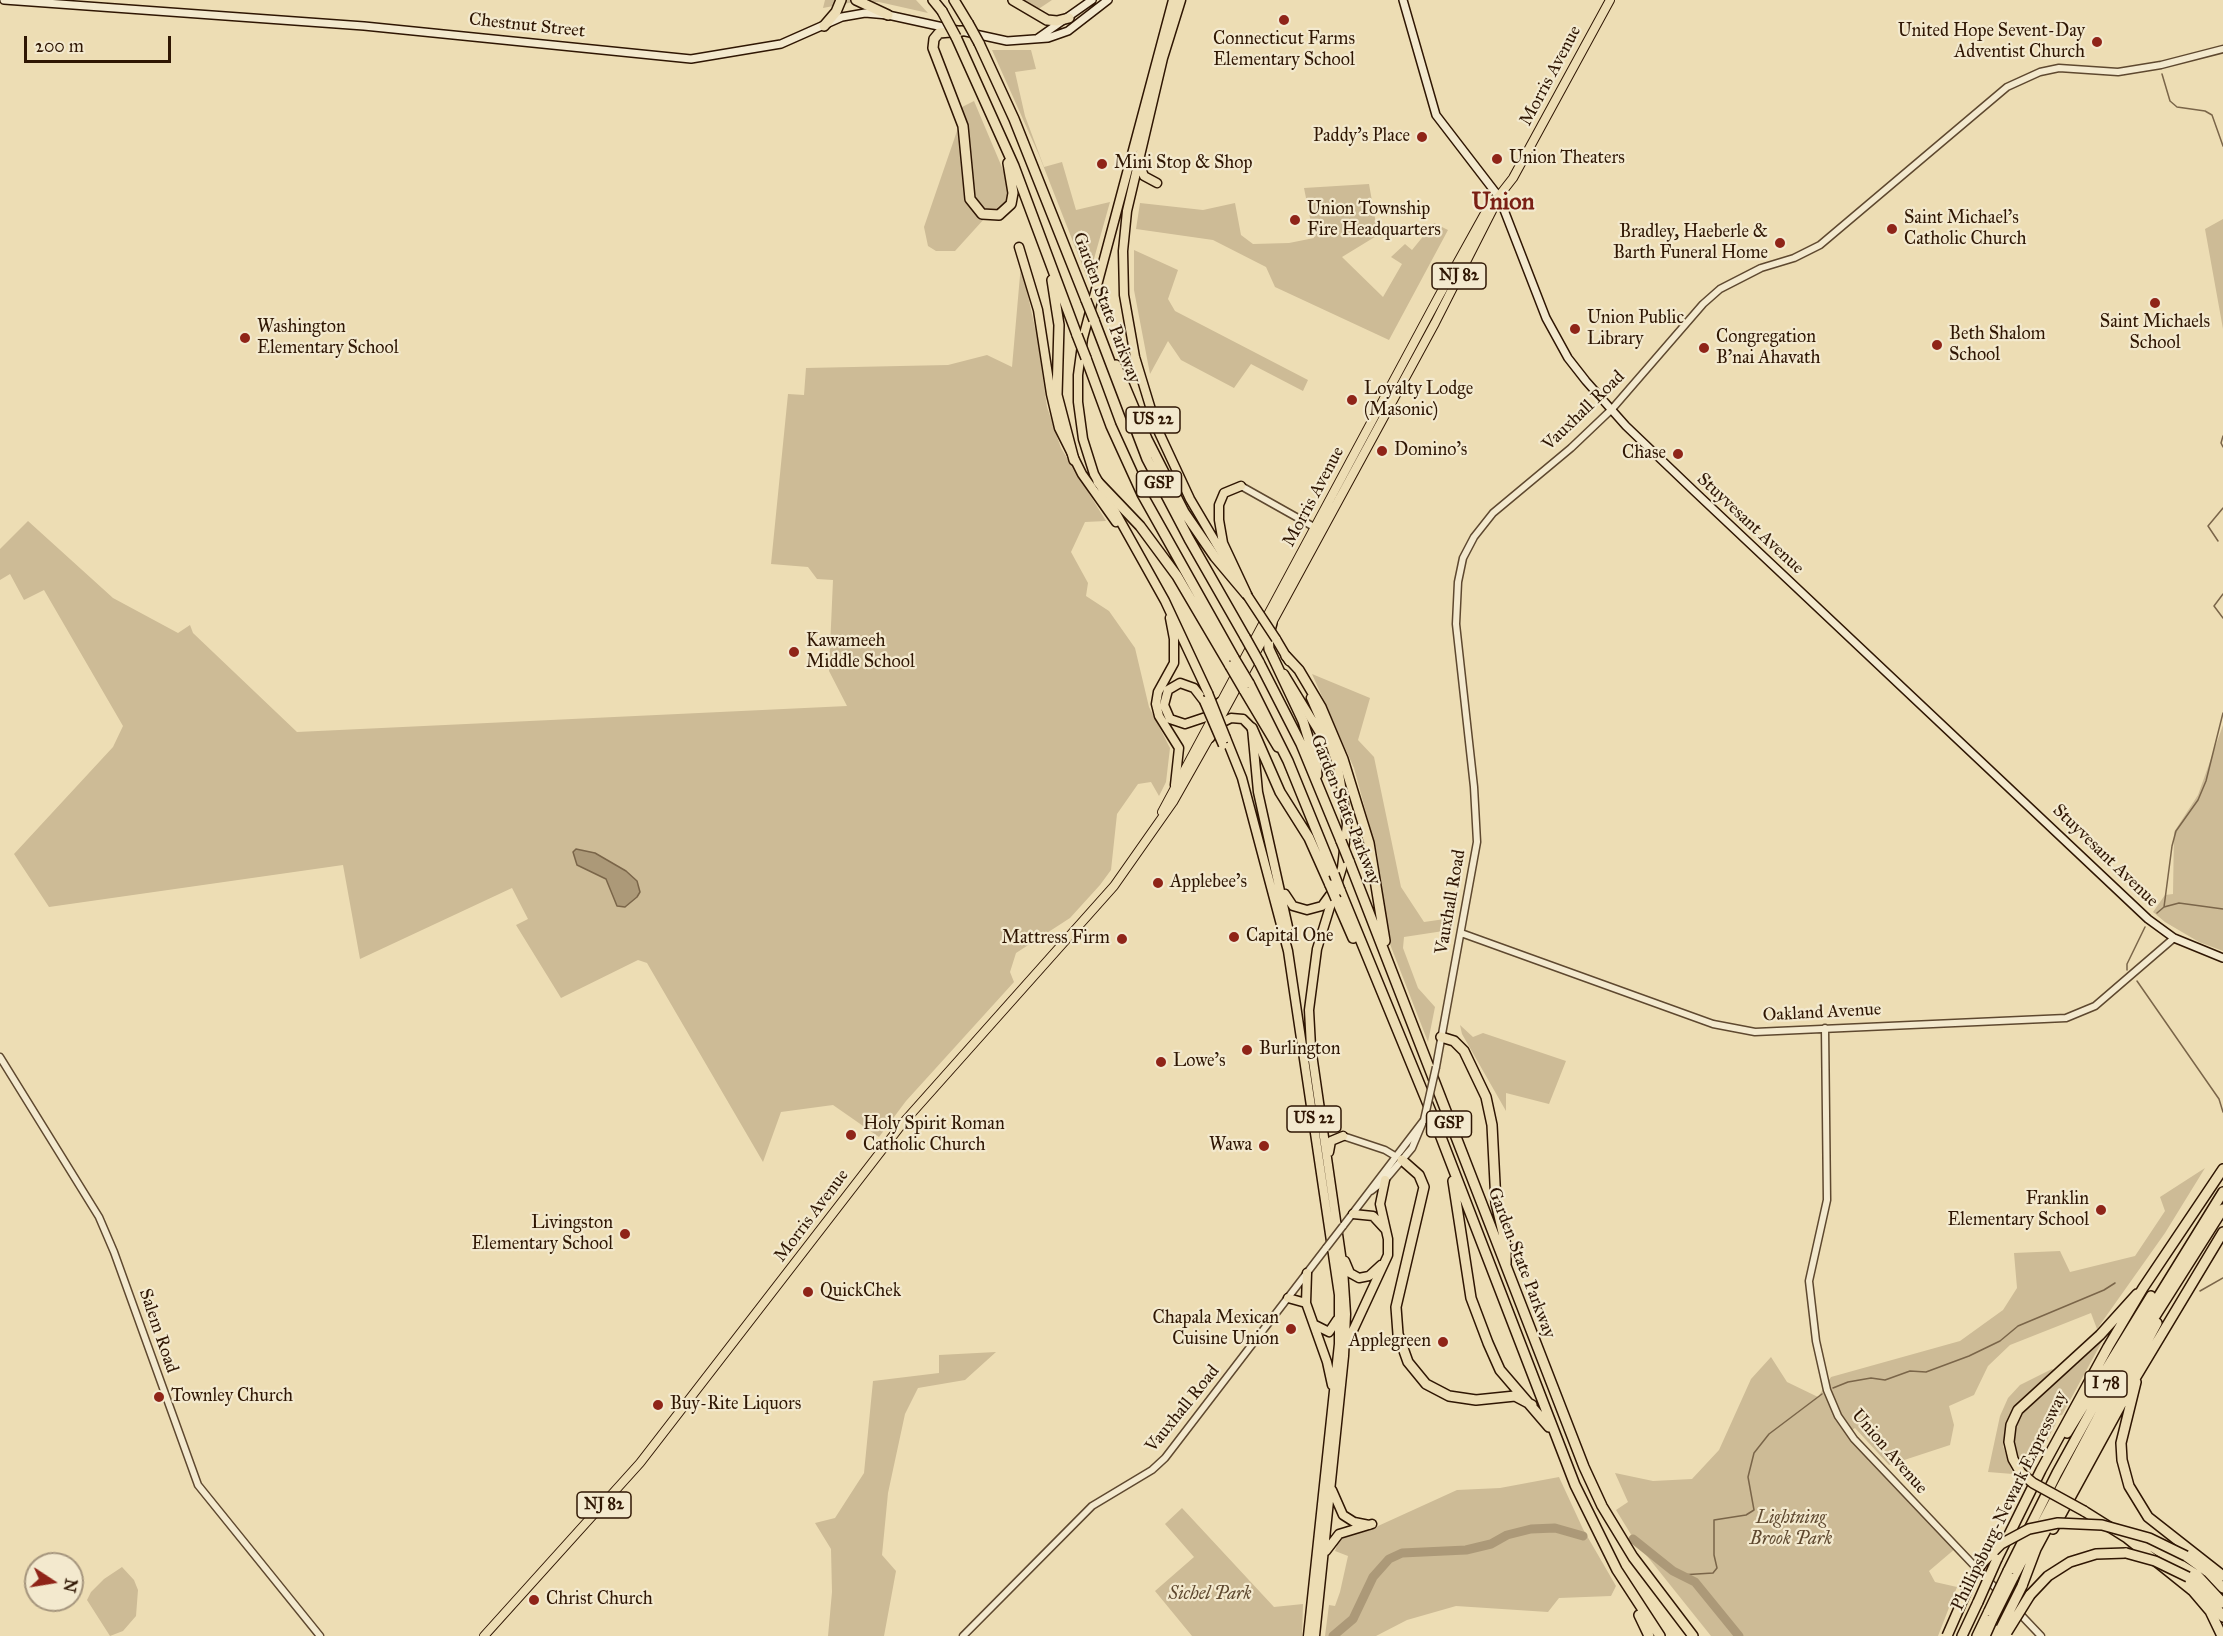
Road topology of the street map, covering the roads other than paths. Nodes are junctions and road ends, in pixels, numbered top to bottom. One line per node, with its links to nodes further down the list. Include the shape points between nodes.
1 (4, 0): 17 (main road, Chestnut Street, via 359,25 684,59 775,45)
2 (841, 0): 17 (highway)
3 (846, 0): 16 (highway)
4 (856, 0): 14 (highway)
5 (934, 0): 18 (highway, Garden State Parkway / GSP, bridge)
6 (954, 0): 18 (highway, Garden State Parkway / GSP)
7 (1013, 0): 15 (highway, via 1047,20)
8 (1092, 0): 15 (main road)
9 (1108, 0): 19 (main road, Chestnut Street, via 1064,33)
10 (1173, 0): 30 (highway, US 22, via 1083,338 1078,375 1080,421)
11 (1181, 0): 22 (highway, US 22)
12 (1403, 0): 24 (main road, Stuyvesant Avenue, via 1436,115)
13 (1610, 0): 24 (main road, Morris Avenue / NJ 82)
14 (888, 15): 16 (main road, Chestnut Street, via 860,13); 18 (main road, Chestnut Street)
15 (1069, 18): 19 (main road)
16 (838, 19): 17 (main road, Chestnut Street)
17 (824, 26)
18 (962, 30): 19 (main road, Chestnut Street, via 1011,41); 21 (highway, Garden State Parkway / GSP); 21 (highway, via 939,33 933,48 963,126 970,199 984,215 1002,214 1012,202); 27 (highway, Garden State Parkway / GSP, bridge, via 979,43 1018,128)
19 (1036, 39)
20 (2223, 49): 28 (street, Vauxhall Road, via 2118,72 2059,68 2007,87 1820,245 1761,268 1702,304)
21 (1006, 148): 26 (highway, Garden State Parkway / GSP)
22 (1139, 160): 23 (highway, via 1144,176); 34 (highway, US 22, via 1127,211 1123,260 1125,304 1135,357 1149,409 1187,493)
23 (1157, 183)
24 (1499, 197): 28 (main road, Stuyvesant Avenue, via 1554,334); 32 (main road, Morris Avenue / NJ 82, via 1484,215); 36 (main road, Morris Avenue / NJ 82)
25 (1019, 247): 29 (highway, via 1038,310 1053,408)
26 (1046, 250): 29 (highway, via 1058,318 1057,395); 39 (highway, Garden State Parkway / GSP, bridge, via 1112,426 1142,494)
27 (1094, 320): 34 (highway, via 1184,512); 45 (highway, Garden State Parkway / GSP, bridge, via 1150,466 1259,662)
28 (1612, 409): 51 (street, Vauxhall Road, via 1493,513 1463,558 1456,624 1477,842); 52 (main road, Stuyvesant Avenue, via 2148,919)
29 (1074, 460): 33 (highway)
30 (1098, 482): 33 (highway, US 22); 39 (highway, via 1140,526)
31 (1241, 486): 32 (street); 34 (highway, via 1224,493 1219,520 1223,543)
32 (1314, 527): 41 (main road, Morris Avenue / NJ 82)
33 (1149, 569): 35 (highway, US 22)
34 (1247, 595): 38 (highway, US 22, bridge)
35 (1165, 601): 40 (highway, US 22); 46 (highway, via 1175,644 1171,673 1158,692 1156,707 1176,740 1179,753)
36 (1272, 623): 37 (highway, via 1268,640); 43 (main road, Morris Avenue / NJ 82)
37 (1271, 655): 44 (highway); 45 (highway, via 1305,727)
38 (1286, 656): 44 (highway, US 22, via 1319,715); 55 (highway, via 1317,699 1343,759 1369,843)
39 (1232, 662): 48 (highway, Garden State Parkway / GSP, bridge)
40 (1206, 697): 41 (highway, via 1186,684 1178,684 1166,693 1164,708 1173,721 1185,724 1206,717); 53 (highway, US 22, bridge, via 1249,805)
41 (1220, 702): 46 (main road, Morris Avenue / NJ 82)
42 (1252, 728): 43 (highway, via 1243,719 1231,718 1221,723); 49 (highway, via 1259,797); 50 (highway, bridge, via 1277,785)
43 (1210, 738): 47 (main road, Morris Avenue / NJ 82)
44 (1338, 767): 48 (highway, US 22, via 1347,824)
45 (1318, 784): 48 (highway, Garden State Parkway / GSP, bridge, via 1341,841)
46 (1175, 785): 47 (main road, Morris Avenue / NJ 82)
47 (1162, 814): 100 (main road, Morris Avenue / NJ 82, via 1108,893 892,1137 640,1463)
48 (1342, 868): 49 (highway, via 1327,900 1316,909 1293,906); 50 (highway, Garden State Parkway / GSP, bridge); 55 (highway, Garden State Parkway / GSP); 59 (highway, US 22, via 1319,940 1309,1002 1309,1034)
49 (1281, 885): 53 (highway)
50 (1338, 895): 63 (highway, Garden State Parkway / GSP)
51 (1461, 933): 56 (street, Oakland Avenue, via 1725,1028 1755,1032); 57 (street, Vauxhall Road)
52 (2174, 938): 54 (main road, Stuyvesant Avenue); 56 (street, Oakland Avenue, via 2102,1001 2066,1018)
53 (1288, 951): 80 (highway, US 22)
54 (2223, 958)
55 (1394, 978): 75 (highway, Garden State Parkway / GSP)
56 (1825, 1028): 109 (street, Union Avenue, via 1827,1200 1809,1281 1826,1388 1838,1416 1860,1446)
57 (1441, 1037): 60 (street, Vauxhall Road, bridge); 75 (highway, via 1464,1051 1486,1097)
58 (0, 1057): 99 (street, Salem Road, via 99,1217 198,1485)
59 (1321, 1116): 61 (highway, via 1329,1129); 64 (highway, US 22)
60 (1424, 1120): 62 (street, Vauxhall Road); 62 (street, Vauxhall Road, via 1416,1142)
61 (1343, 1136): 62 (street); 64 (highway, via 1330,1143)
62 (1399, 1158): 66 (street, Vauxhall Road); 68 (street, Vauxhall Road); 85 (highway, via 1419,1175 1424,1187 1397,1302 1398,1334 1408,1362 1426,1384 1449,1396 1476,1400 1515,1396)
63 (1449, 1158): 85 (highway, via 1474,1307 1500,1370); 86 (highway, Garden State Parkway / GSP)
64 (1328, 1168): 73 (highway, US 22)
65 (2223, 1169): 77 (highway, Phillipsburg-Newark Expressway / I 78)
66 (1385, 1180): 68 (street, Vauxhall Road); 72 (highway, via 1380,1204)
67 (2223, 1192): 69 (highway, Phillipsburg-Newark Expressway / I 78)
68 (1369, 1193): 70 (street, Vauxhall Road)
69 (2220, 1208): 89 (highway, via 2125,1335); 93 (highway, via 2103,1420 2036,1549); 96 (highway, Phillipsburg-Newark Expressway / I 78, bridge, via 2109,1378)
70 (1353, 1214): 72 (highway, via 1373,1216); 76 (street, Vauxhall Road, bridge)
71 (2223, 1232): 83 (highway, I 78)
72 (1387, 1233): 74 (highway)
73 (1339, 1241): 74 (highway, via 1348,1271 1359,1278 1374,1272); 82 (highway, US 22, via 1346,1304)
74 (1388, 1251): 82 (highway, via 1354,1323)
75 (1506, 1269): 104 (highway, Garden State Parkway / GSP, via 1573,1442 1608,1516 1633,1557)
76 (1307, 1273): 78 (street, Vauxhall Road); 79 (highway)
77 (2143, 1288): 88 (highway, bridge, via 2100,1335 2018,1410 2011,1425 2009,1442 2021,1473); 89 (highway, Phillipsburg-Newark Expressway / I 78, via 2074,1408)
78 (1288, 1298): 79 (highway); 101 (street, Vauxhall Road, via 1165,1458 1092,1506)
79 (1306, 1303): 81 (highway)
80 (1340, 1311): 81 (highway, via 1331,1332); 84 (highway, US 22)
81 (1314, 1325): 84 (highway, via 1330,1374)
82 (1344, 1356): 87 (highway, US 22)
83 (2136, 1377): 91 (highway, via 2121,1443 2129,1486 2154,1522); 93 (highway, I 78)
84 (1333, 1403): 97 (highway, US 22)
85 (1532, 1405): 86 (highway)
86 (1554, 1431): 92 (highway, Garden State Parkway / GSP, via 1590,1518)
87 (1331, 1487): 90 (highway, US 22); 90 (highway, via 1338,1509 1346,1517 1372,1524 1339,1534 1331,1541)
88 (2085, 1511): 95 (highway, via 2188,1568 2209,1585); 110 (highway, via 2132,1541 2196,1594)
89 (2010, 1533): 106 (highway, Phillipsburg-Newark Expressway / I 78, bridge)
90 (1323, 1560): 97 (highway, US 22)
91 (2223, 1576)
92 (1625, 1585): 102 (highway); 103 (highway, Garden State Parkway / GSP)
93 (2022, 1586): 98 (highway, I 78, bridge)
94 (2223, 1588): 105 (highway, bridge, via 2186,1557 2149,1538 2102,1525 2064,1523 2029,1529 2001,1544 1979,1567)
95 (2222, 1613): 98 (highway, bridge, via 2188,1577 2155,1561 2126,1553 2096,1554 2070,1562 2048,1576)
96 (1991, 1614): 107 (highway, Phillipsburg-Newark Expressway / I 78); 108 (highway, Phillipsburg-Newark Expressway / I 78)
97 (1312, 1633)
98 (2003, 1633)
99 (320, 1636)
100 (484, 1636)
101 (963, 1636)
102 (1649, 1636)
103 (1660, 1636)
104 (1693, 1636)
105 (1947, 1636)
106 (1962, 1636)
107 (1977, 1636)
108 (1985, 1636)
109 (2041, 1636)
110 (2222, 1636)

